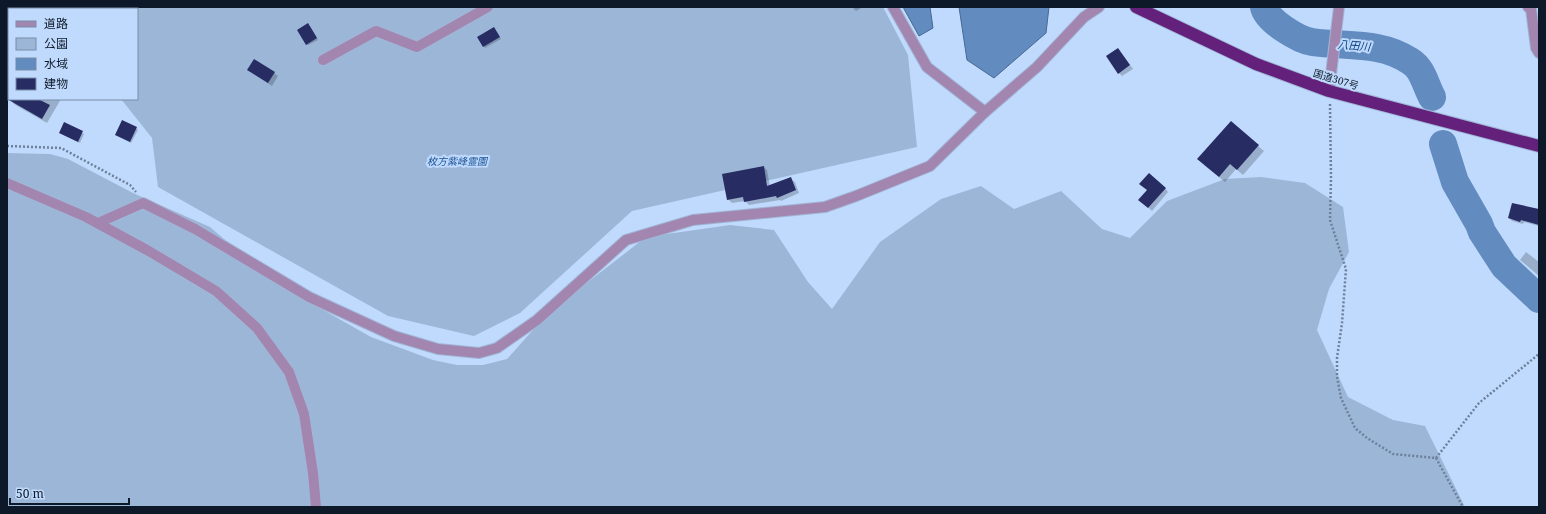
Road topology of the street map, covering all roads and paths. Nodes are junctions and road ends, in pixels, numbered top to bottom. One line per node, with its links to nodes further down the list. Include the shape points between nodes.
1 (488, 7): 8 (street, via 417,47 376,31)
2 (893, 7): 10 (street, via 927,67)
3 (1099, 7): 10 (street, via 1084,18 1037,67)
4 (1136, 7): 9 (highway, 国道307号, via 1256,64)
5 (1339, 7): 9 (street)
6 (1528, 7): 7 (street, via 1531,9 1536,48)
7 (1539, 53)
8 (323, 60)
9 (1330, 91): 12 (highway, 国道307号); 17 (path, via 1330,220 1346,269 1337,358 1341,398 1355,428 1367,438 1393,454)
10 (984, 112): 14 (street, via 930,166 826,207 693,220 626,240 537,320 496,348 479,353 438,349 394,336 309,297 195,229)
11 (7, 146): 14 (path, via 61,148 130,185)
12 (1539, 146)
13 (7, 183): 15 (street)
14 (143, 203): 15 (street)
15 (98, 223): 18 (street, via 216,291 256,328 289,372 304,414)
16 (1539, 354): 17 (path, via 1479,403)
17 (1436, 458): 19 (path)
18 (316, 507)
19 (1463, 507)

